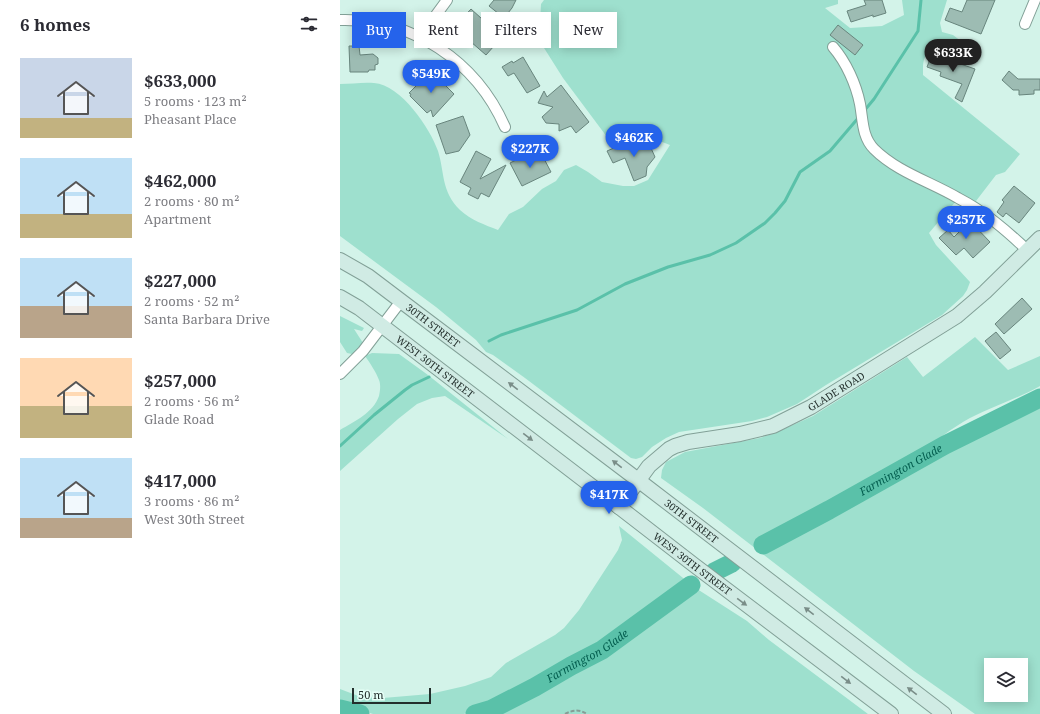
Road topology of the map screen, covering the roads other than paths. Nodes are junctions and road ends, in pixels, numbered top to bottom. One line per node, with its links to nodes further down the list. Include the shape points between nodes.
1 (447, 0): 3 (street)
2 (1035, 0): 5 (street)
3 (438, 12)
4 (340, 20): 6 (street, via 387,25)
5 (1025, 24)
6 (414, 35)
7 (833, 47): 11 (street, via 846,65 855,87 862,125 874,149 902,169 983,212)
8 (438, 48): 9 (street, via 470,73 492,101)
9 (504, 127)
10 (1040, 238): 11 (main road, GLADE ROAD)
11 (1028, 251): 17 (main road, GLADE ROAD, via 957,316 811,407 764,429 675,446 655,460)
12 (340, 260): 14 (main road, 30TH STREET, via 368,276)
13 (340, 297): 15 (main road, WEST 30TH STREET)
14 (400, 301): 15 (street); 17 (main road, 30TH STREET, one-way to 14)
15 (382, 326): 16 (street, via 363,352); 18 (main road, WEST 30TH STREET, one-way to 18)
16 (340, 374)
17 (638, 480): 18 (main road, GLADE ROAD); 20 (main road, 30TH STREET, one-way to 17)
18 (619, 507): 19 (main road, WEST 30TH STREET, one-way to 19)
19 (891, 714)
20 (944, 714)

